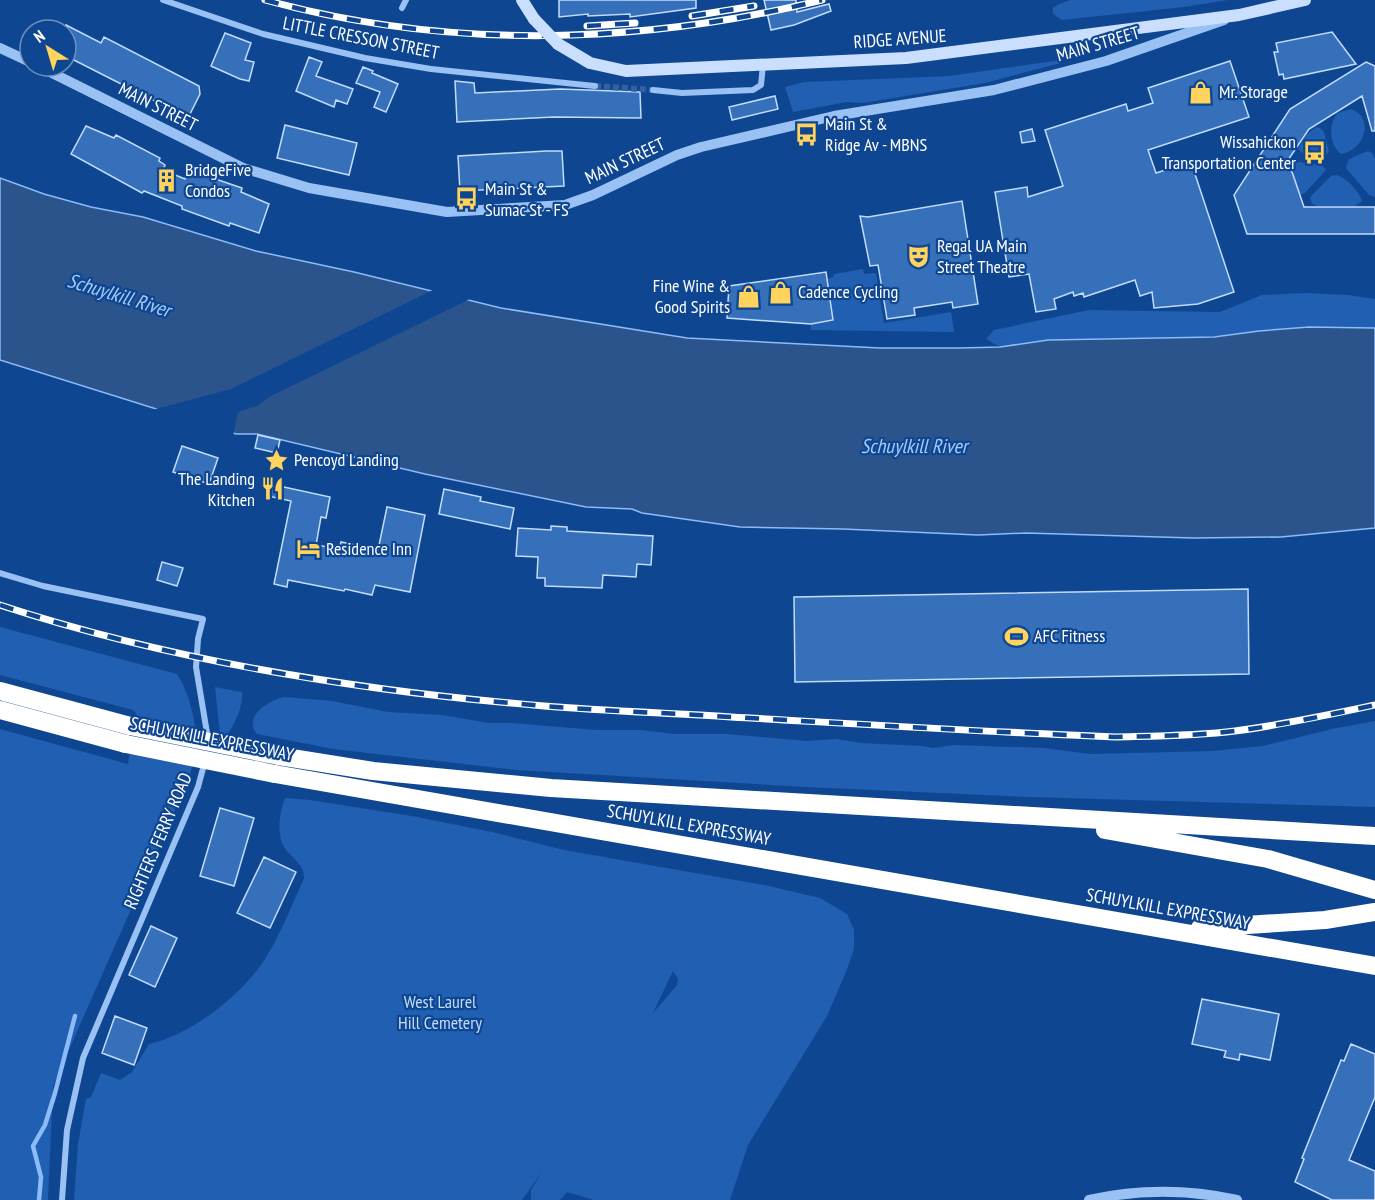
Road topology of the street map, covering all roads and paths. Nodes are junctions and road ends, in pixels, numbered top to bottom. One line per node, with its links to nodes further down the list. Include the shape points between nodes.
1 (163, 0): 11 (street, LITTLE CRESSON STREET, via 263,34 365,58)
2 (406, 0): 5 (street)
3 (522, 0): 9 (main road, RIDGE AVENUE, bridge, via 558,44 590,63 626,71)
4 (1305, 0): 6 (main road, RIDGE AVENUE)
5 (402, 8)
6 (1239, 15): 9 (main road, RIDGE AVENUE, via 939,55); 10 (street, MAIN STREET, via 1106,61 994,90 819,119 701,147 565,205 477,211 436,211 390,203 309,188 254,171)
7 (0, 48): 8 (street)
8 (18, 56)
9 (763, 64): 12 (street, via 761,85 753,90)
10 (62, 78)
11 (595, 86)
12 (653, 90)
13 (0, 573): 25 (street, RIGHTERS FERRY ROAD, via 43,586 203,619 196,667 208,738 204,769 83,1058 67,1130)
14 (0, 691): 16 (highway, SCHUYLKILL EXPRESSWAY)
15 (0, 710): 16 (highway, SCHUYLKILL EXPRESSWAY)
16 (128, 735): 17 (highway, SCHUYLKILL EXPRESSWAY, bridge, via 373,771 518,786); 23 (highway, SCHUYLKILL EXPRESSWAY, bridge, via 275,774)
17 (1008, 814): 19 (highway, SCHUYLKILL EXPRESSWAY); 21 (highway, via 1239,853)
18 (1375, 826): 19 (highway)
19 (1266, 830): 20 (highway, SCHUYLKILL EXPRESSWAY)
20 (1375, 836)
21 (1375, 890)
22 (1375, 912): 23 (highway, via 1325,920)
23 (1168, 930): 24 (highway, SCHUYLKILL EXPRESSWAY)
24 (1375, 966)
25 (62, 1200)
26 (1089, 1200): 27 (street, via 1165,1191)
27 (1237, 1200)

